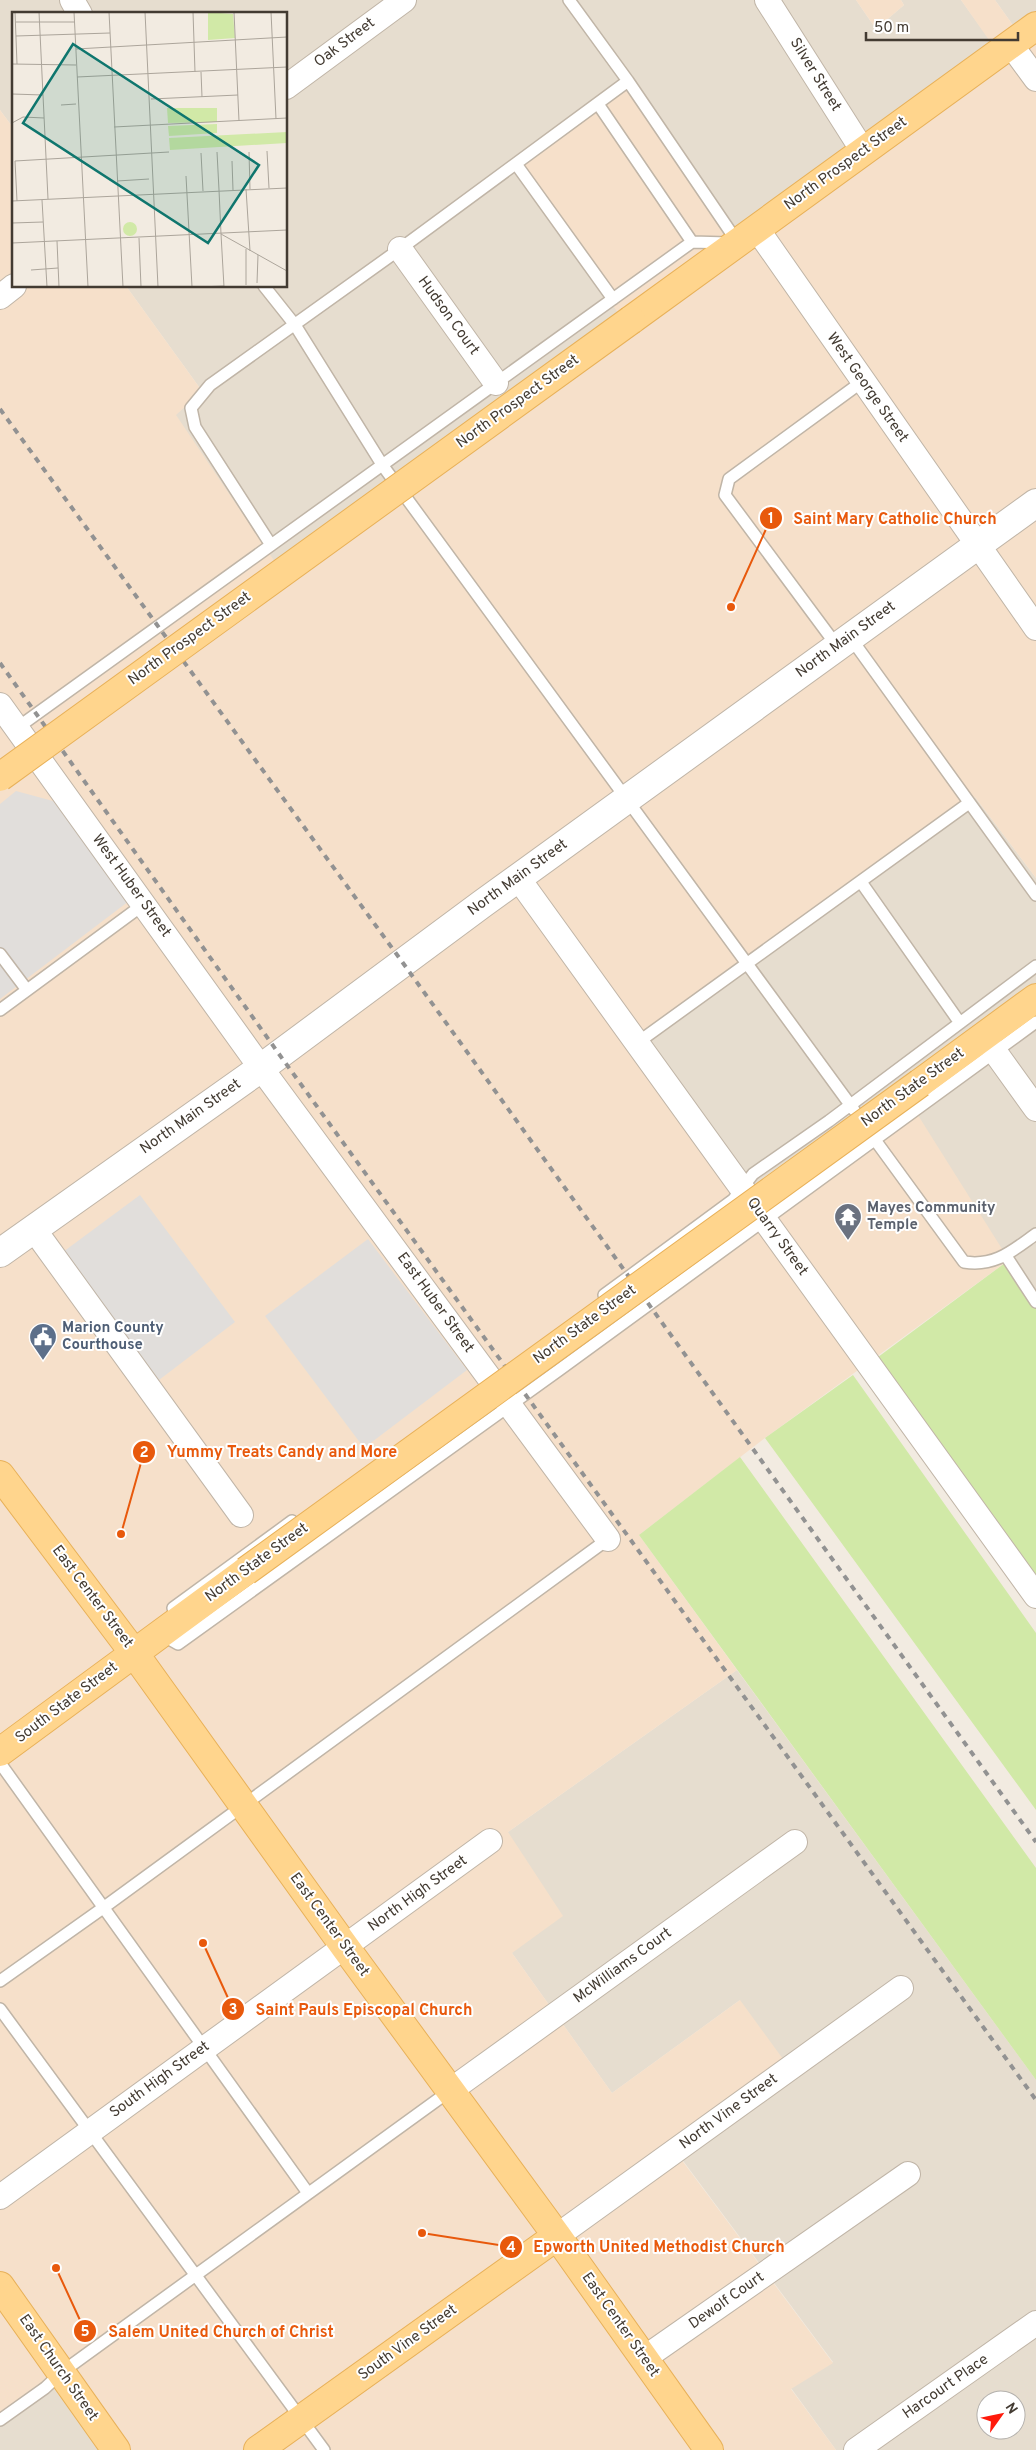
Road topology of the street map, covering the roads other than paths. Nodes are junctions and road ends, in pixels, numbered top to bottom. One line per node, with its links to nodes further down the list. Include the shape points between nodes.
1 (72, 0): 6 (street)
2 (404, 0): 5 (street, Oak Street)
3 (569, 0): 10 (lane)
4 (767, 0): 13 (street, Silver Street)
5 (378, 7): 11 (street, Oak Street)
6 (79, 12)
7 (1036, 26): 8 (main road, North Prospect Street)
8 (1011, 45): 9 (street); 13 (main road, North Prospect Street)
9 (1036, 79)
10 (628, 81): 12 (lane); 15 (lane)
11 (288, 85)
12 (598, 104): 14 (lane); 16 (lane)
13 (862, 151): 15 (main road, North Prospect Street)
14 (516, 164): 17 (lane); 21 (lane)
15 (748, 236): 16 (lane); 23 (street, West George Street); 33 (main road, North Prospect Street, bridge)
16 (692, 242): 21 (lane)
17 (400, 249): 22 (lane); 24 (street, Hudson Court)
18 (12, 288): 20 (street)
19 (266, 288): 22 (lane)
20 (0, 297)
21 (613, 299): 24 (lane)
22 (295, 325): 25 (lane); 27 (lane, via 210,385 191,408 195,428)
23 (863, 381): 28 (street, West George Street); 30 (lane, via 729,479 725,495)
24 (496, 383): 25 (lane)
25 (383, 466): 27 (lane); 34 (lane)
26 (1036, 503): 28 (street, North Main Street)
27 (271, 545): 32 (lane)
28 (977, 546): 29 (street, West George Street); 30 (street, North Main Street)
29 (1036, 628)
30 (844, 642): 34 (street, North Main Street); 35 (lane)
31 (0, 705): 32 (street, West Huber Street)
32 (17, 728): 39 (street, West Huber Street)
33 (0, 777)
34 (627, 799): 36 (street, North Main Street); 41 (lane)
35 (970, 803): 37 (lane); 38 (lane)
36 (518, 878): 48 (street, Quarry Street); 50 (street, North Main Street)
37 (861, 882): 41 (lane); 47 (lane)
38 (1036, 895)
39 (144, 904): 43 (lane); 50 (street, West Huber Street)
40 (0, 954): 43 (lane)
41 (748, 965): 48 (lane); 51 (lane)
42 (1036, 966): 47 (lane)
43 (26, 990): 45 (lane)
44 (1036, 998): 71 (main road, North State Street, bridge, via 246,1571)
45 (0, 1010)
46 (1036, 1022): 49 (lane)
47 (960, 1023): 51 (lane)
48 (637, 1043): 54 (street, Quarry Street)
49 (995, 1052): 52 (street); 53 (lane)
50 (261, 1068): 56 (street, North Main Street); 63 (street, East Huber Street)
51 (850, 1106): 53 (lane); 54 (lane, via 753,1174)
52 (1036, 1109)
53 (874, 1139): 55 (lane); 59 (lane, via 964,1262 980,1264)
54 (742, 1188): 55 (street, Quarry Street); 60 (lane, via 733,1200)
55 (765, 1220): 64 (lane); 70 (street, Quarry Street)
56 (33, 1228): 58 (street, North Main Street); 67 (street)
57 (1036, 1234): 59 (lane)
58 (0, 1252)
59 (1006, 1256): 61 (lane)
60 (597, 1301)
61 (1036, 1302)
62 (558, 1331): 63 (lane)
63 (491, 1380): 64 (street, East Huber Street); 65 (lane)
64 (510, 1405): 69 (street, East Huber Street); 71 (lane, via 178,1644)
65 (419, 1431)
66 (4, 1489): 72 (main road, East Center Street)
67 (241, 1515)
68 (300, 1516): 71 (lane, via 230,1564)
69 (608, 1539): 75 (lane)
70 (1036, 1596)
71 (161, 1622): 72 (main road, North State Street)
72 (134, 1653): 73 (main road, South State Street); 75 (main road, East Center Street)
73 (0, 1752)
74 (0, 1762): 78 (lane)
75 (242, 1805): 78 (lane); 79 (main road, East Center Street)
76 (490, 1842): 79 (street, North High Street)
77 (795, 1842): 84 (street, McWilliams Court)
78 (103, 1908): 80 (lane); 83 (lane)
79 (345, 1947): 83 (street, South High Street); 84 (main road, East Center Street)
80 (0, 1981)
81 (901, 1988): 89 (street, North Vine Street)
82 (0, 2009): 85 (lane)
83 (203, 2049): 85 (street, South High Street); 87 (lane)
84 (451, 2090): 87 (lane); 89 (main road, East Center Street)
85 (90, 2131): 88 (street, South High Street); 90 (lane)
86 (908, 2174): 93 (street, Dewolf Court)
87 (308, 2193): 90 (lane)
88 (0, 2196)
89 (557, 2236): 93 (main road, East Center Street); 95 (main road, South Vine Street)
90 (195, 2275): 94 (lane); 95 (lane)
91 (0, 2286): 94 (main road, East Church Street)
92 (1036, 2323): 101 (street, Harcourt Place)
93 (643, 2359): 100 (main road, East Center Street)
94 (62, 2372): 96 (lane); 97 (main road, East Church Street)
95 (301, 2419): 98 (main road, South Vine Street); 99 (lane)
96 (0, 2420)
97 (116, 2450)
98 (258, 2450)
99 (324, 2450)
100 (709, 2450)
101 (856, 2450)

